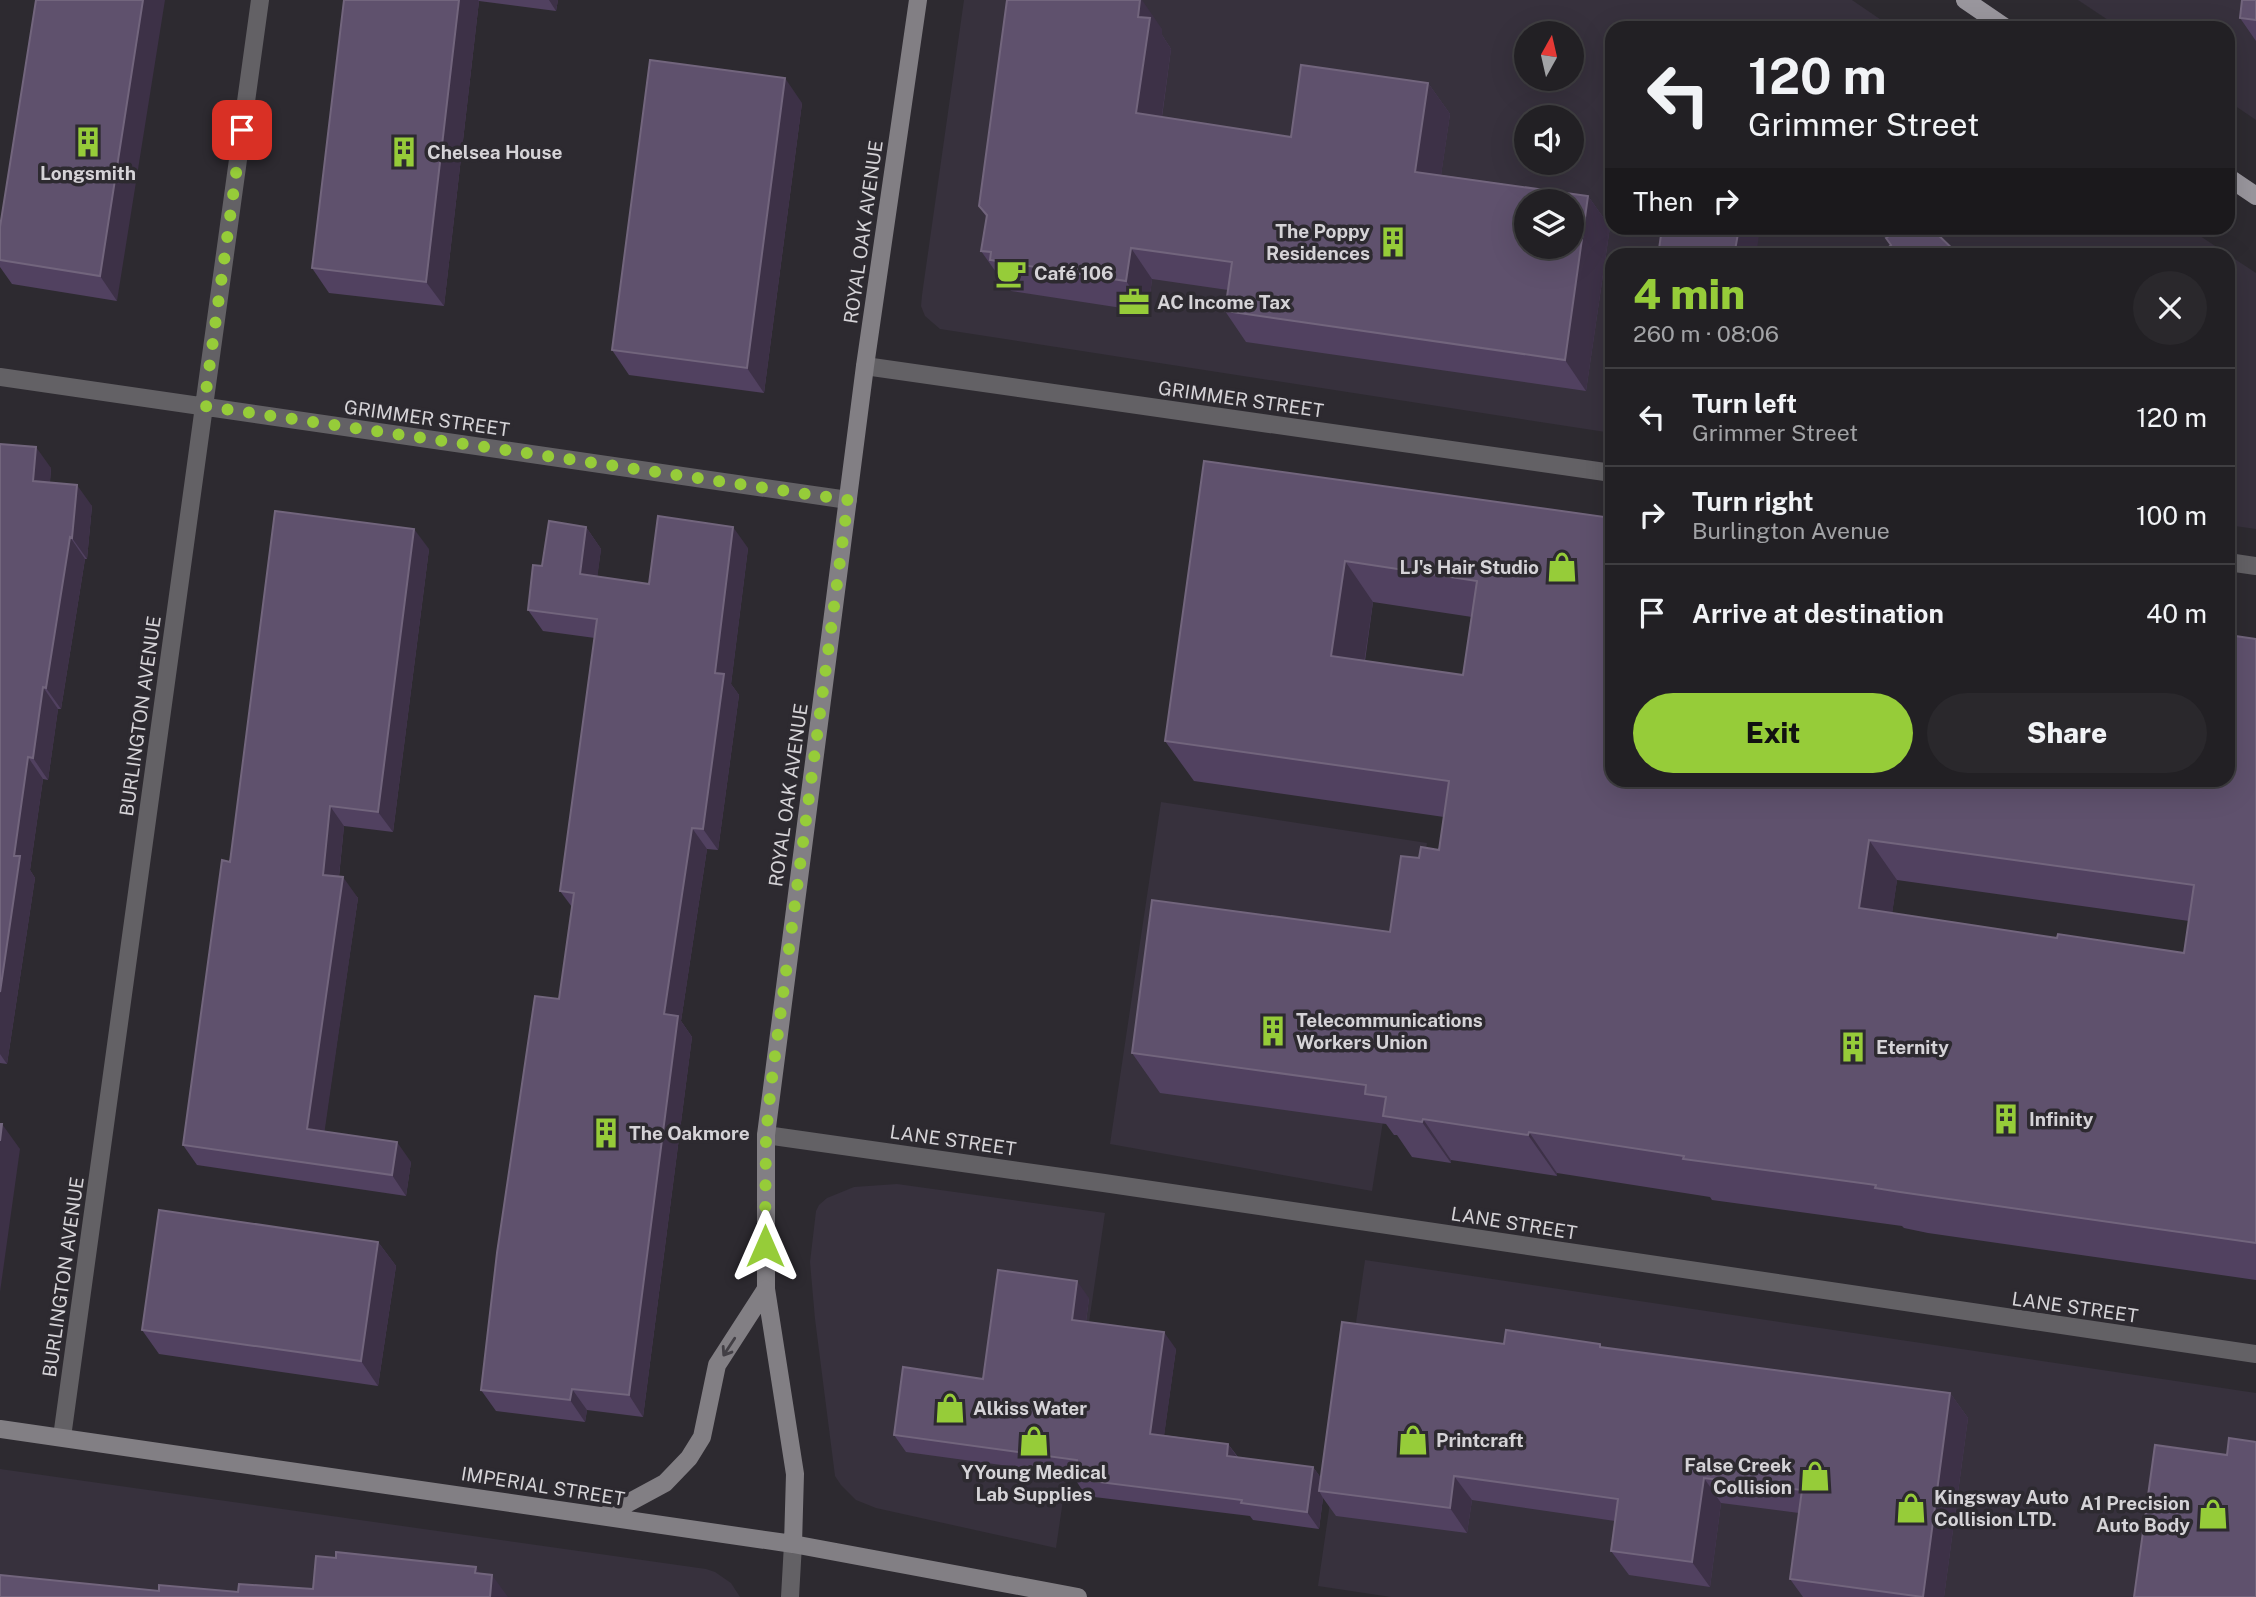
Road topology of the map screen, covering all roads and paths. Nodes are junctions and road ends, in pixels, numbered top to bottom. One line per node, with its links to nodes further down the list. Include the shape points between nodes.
1 (260, 0): 9 (street, BURLINGTON AVENUE)
2 (918, 0): 7 (main road, ROYAL OAK AVENUE)
3 (1965, 0): 4 (main road)
4 (1996, 21)
5 (2235, 182): 6 (main road)
6 (2256, 196)
7 (865, 366): 10 (street, GRIMMER STREET); 11 (main road, ROYAL OAK AVENUE)
8 (0, 377): 9 (street, GRIMMER STREET)
9 (204, 406): 11 (street, GRIMMER STREET); 18 (street, BURLINGTON AVENUE)
10 (1605, 472)
11 (848, 500): 14 (main road, ROYAL OAK AVENUE)
12 (2235, 563): 13 (street)
13 (2256, 566)
14 (766, 1135): 15 (main road, ROYAL OAK AVENUE); 16 (street, LANE STREET)
15 (766, 1289): 19 (main road, one-way to 19, via 717,1364 702,1437 689,1458 665,1483); 20 (main road, ROYAL OAK AVENUE, via 795,1474)
16 (2256, 1354)
17 (0, 1429): 18 (main road, IMPERIAL STREET)
18 (62, 1437): 19 (main road, IMPERIAL STREET)
19 (604, 1516): 20 (main road, IMPERIAL STREET)
20 (793, 1544): 21 (street, ROYAL OAK AVENUE); 22 (main road, IMPERIAL STREET)
21 (790, 1597)
22 (1078, 1597)

